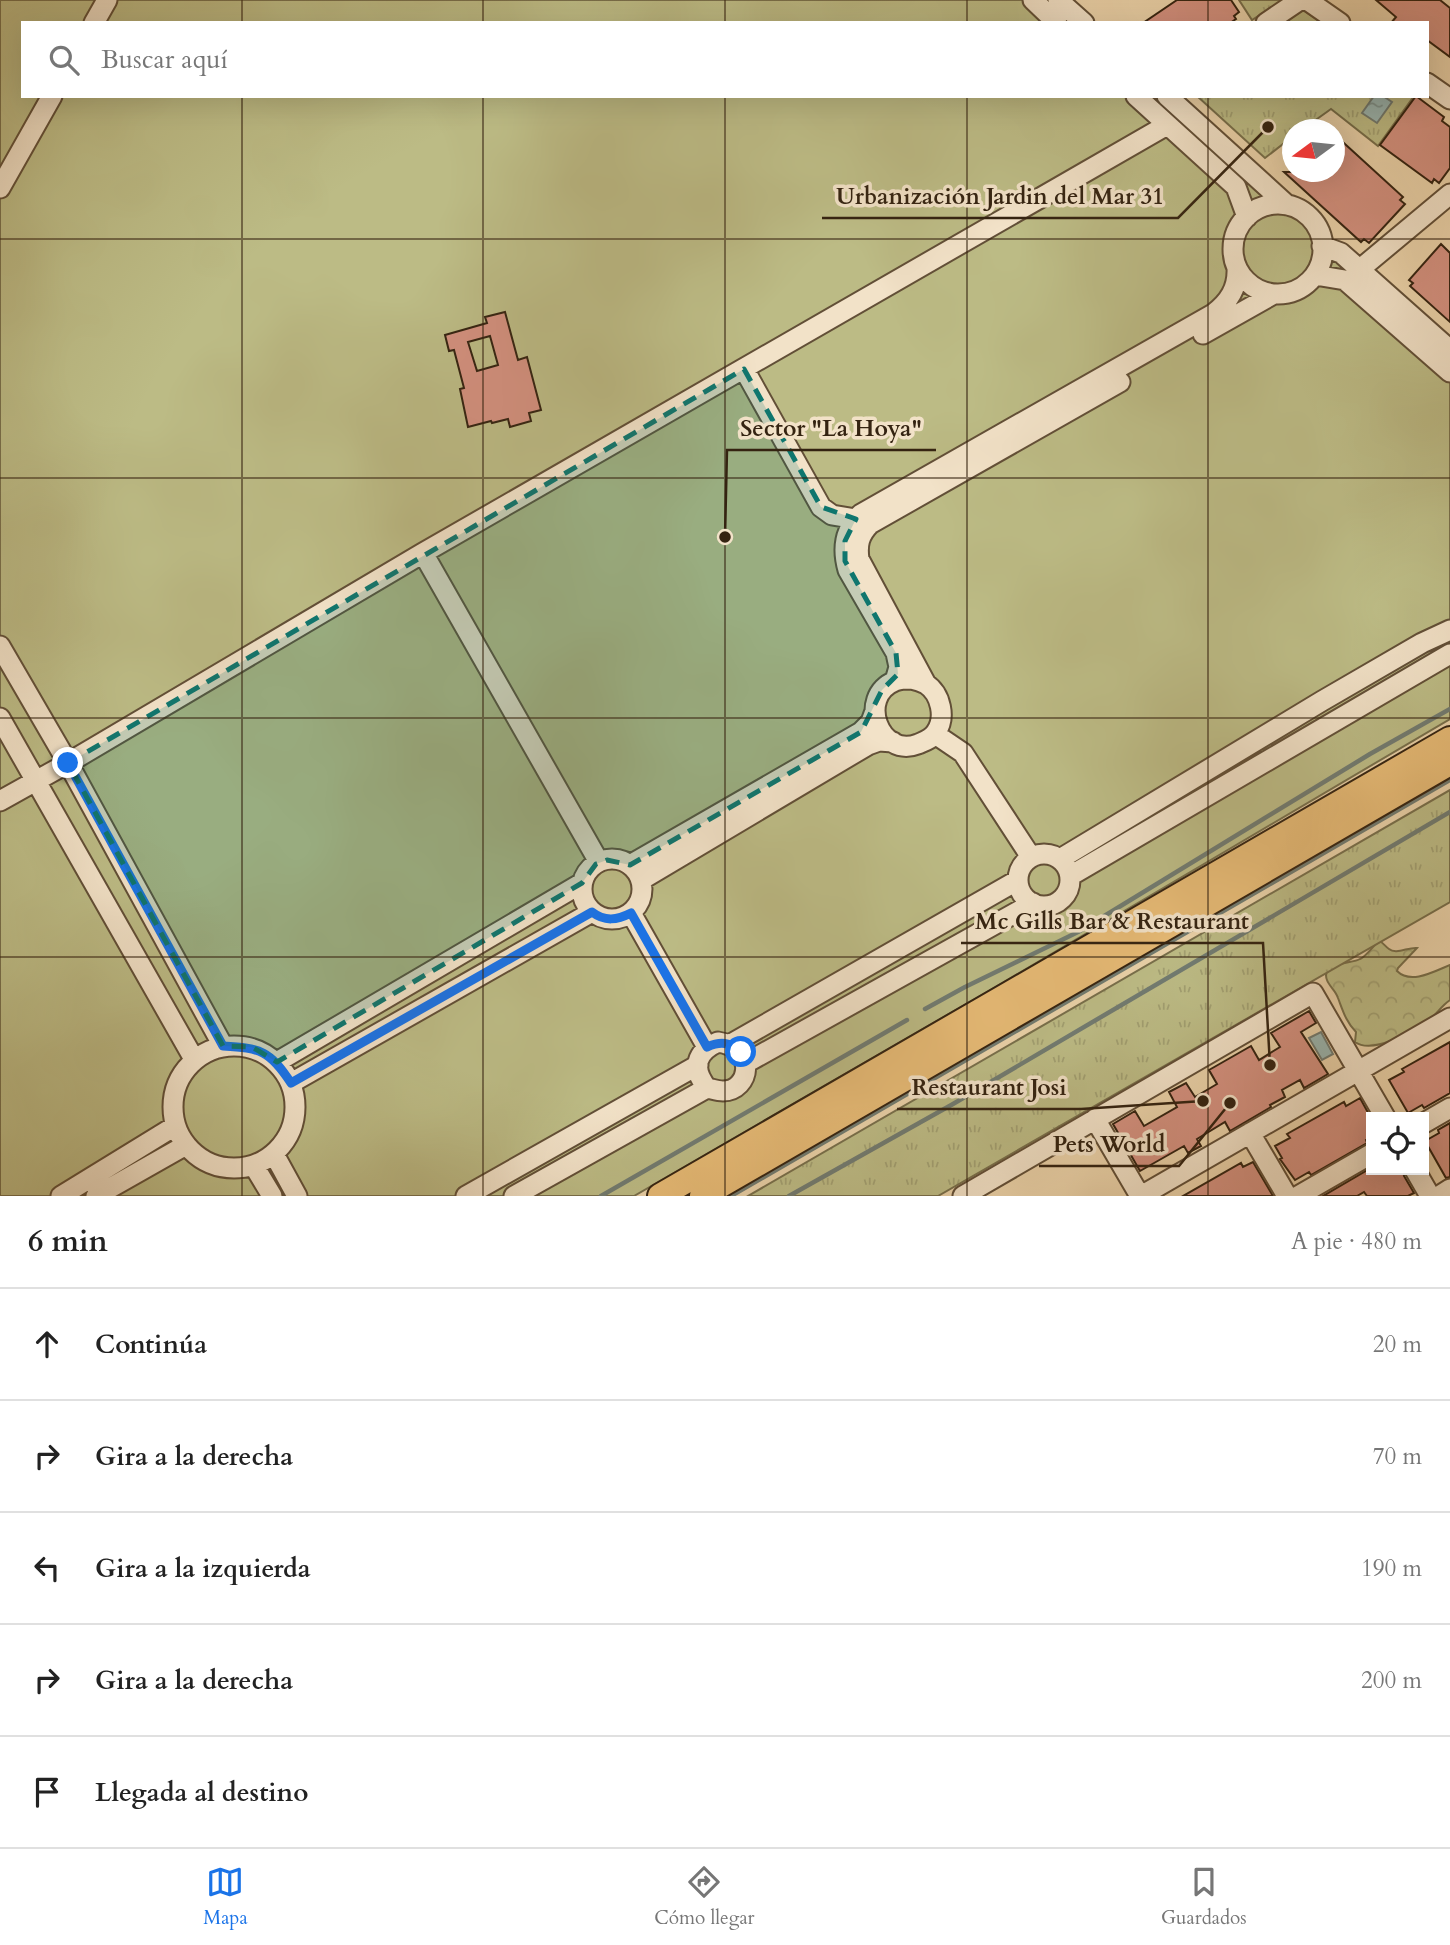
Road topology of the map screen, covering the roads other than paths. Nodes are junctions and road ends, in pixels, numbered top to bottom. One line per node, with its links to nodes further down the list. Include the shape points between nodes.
1 (106, 0): 6 (street)
2 (1033, 0): 7 (street)
3 (1058, 0): 8 (street)
4 (1300, 0): 9 (street)
5 (1307, 0): 10 (street)
6 (95, 21)
7 (1055, 21)
8 (1082, 21)
9 (1269, 21)
10 (1337, 21)
11 (1429, 84): 15 (street)
12 (51, 98): 17 (street)
13 (1138, 98): 16 (street)
14 (1169, 98): 19 (street)
15 (1450, 99)
16 (1167, 125): 20 (street, via 1236,187); 27 (street)
17 (0, 188)
18 (1450, 194): 23 (street)
19 (1287, 205): 20 (street, via 1270,204); 21 (street, via 1314,222)
20 (1247, 217): 22 (street, via 1235,236)
21 (1322, 246): 23 (street, via 1341,253); 24 (street)
22 (1237, 268): 25 (street, via 1245,281); 29 (street, via 1231,296 1213,314)
23 (1359, 270): 26 (street)
24 (1315, 275): 25 (street, via 1290,293); 28 (street, via 1345,280)
25 (1272, 295): 35 (street, via 870,524 858,543 859,559)
26 (1450, 351)
27 (744, 369): 29 (street, via 821,507 832,515); 30 (street)
28 (1450, 372)
29 (856, 519): 34 (street, via 845,541 845,561 896,653)
30 (423, 553): 41 (street); 47 (street)
31 (1450, 630): 46 (street, via 1333,694)
32 (0, 646): 41 (street)
33 (1450, 654): 49 (street)
34 (895, 681): 35 (street, via 911,679); 36 (street, via 882,690)
35 (926, 684): 38 (street, via 937,696 942,712)
36 (875, 711): 40 (street, via 883,735); 48 (street, via 861,732)
37 (0, 718): 43 (street)
38 (935, 734): 40 (street, via 913,746); 45 (street, via 963,752)
39 (1450, 740): 83 (main road)
40 (893, 742): 48 (street, via 868,746)
41 (68, 763): 43 (street); 57 (street)
42 (1450, 763): 84 (main road)
43 (37, 781): 44 (street); 59 (street)
44 (0, 801)
45 (1031, 857): 46 (street, via 1046,854); 50 (street, via 1021,867)
46 (1059, 859): 49 (street)
47 (599, 862): 48 (street, via 619,860); 51 (street)
48 (636, 873): 54 (street, via 642,892)
49 (1070, 876): 52 (street, via 1060,901 1046,906)
50 (1018, 880): 52 (street, via 1022,894); 56 (street)
51 (582, 883): 53 (street); 60 (street)
52 (1033, 903): 61 (street)
53 (592, 912): 54 (street, via 608,919); 63 (street)
54 (631, 913): 58 (street)
55 (1450, 1018): 62 (street)
56 (731, 1044): 58 (street, via 718,1042); 61 (street)
57 (223, 1046): 59 (street); 60 (street, via 252,1047)
58 (702, 1056): 64 (street, via 697,1070); 81 (street)
59 (194, 1059): 69 (street, via 176,1085)
60 (277, 1062): 63 (street)
61 (746, 1063): 64 (street, via 737,1086 725,1091)
62 (1358, 1071): 66 (street); 67 (street, via 1313,993); 70 (street)
63 (291, 1083): 72 (street, via 296,1108 290,1134)
64 (707, 1088): 82 (street)
65 (1450, 1108): 68 (street)
66 (1382, 1112)
67 (1095, 1119): 85 (street); 86 (street)
68 (1429, 1120)
69 (175, 1126): 71 (street); 77 (street)
70 (1250, 1133): 86 (street); 87 (street)
71 (186, 1144): 74 (street, via 201,1160 226,1169); 78 (street)
72 (274, 1154): 74 (street); 80 (street)
73 (1366, 1157): 88 (street)
74 (254, 1166): 79 (street)
75 (1418, 1175): 89 (street)
76 (1450, 1189): 90 (street)
77 (61, 1196)
78 (96, 1196)
79 (272, 1196)
80 (297, 1196)
81 (467, 1196)
82 (514, 1196)
83 (660, 1196)
84 (702, 1196)
85 (963, 1196)
86 (1140, 1196)
87 (1287, 1196)
88 (1298, 1196)
89 (1430, 1196)
90 (1438, 1196)

